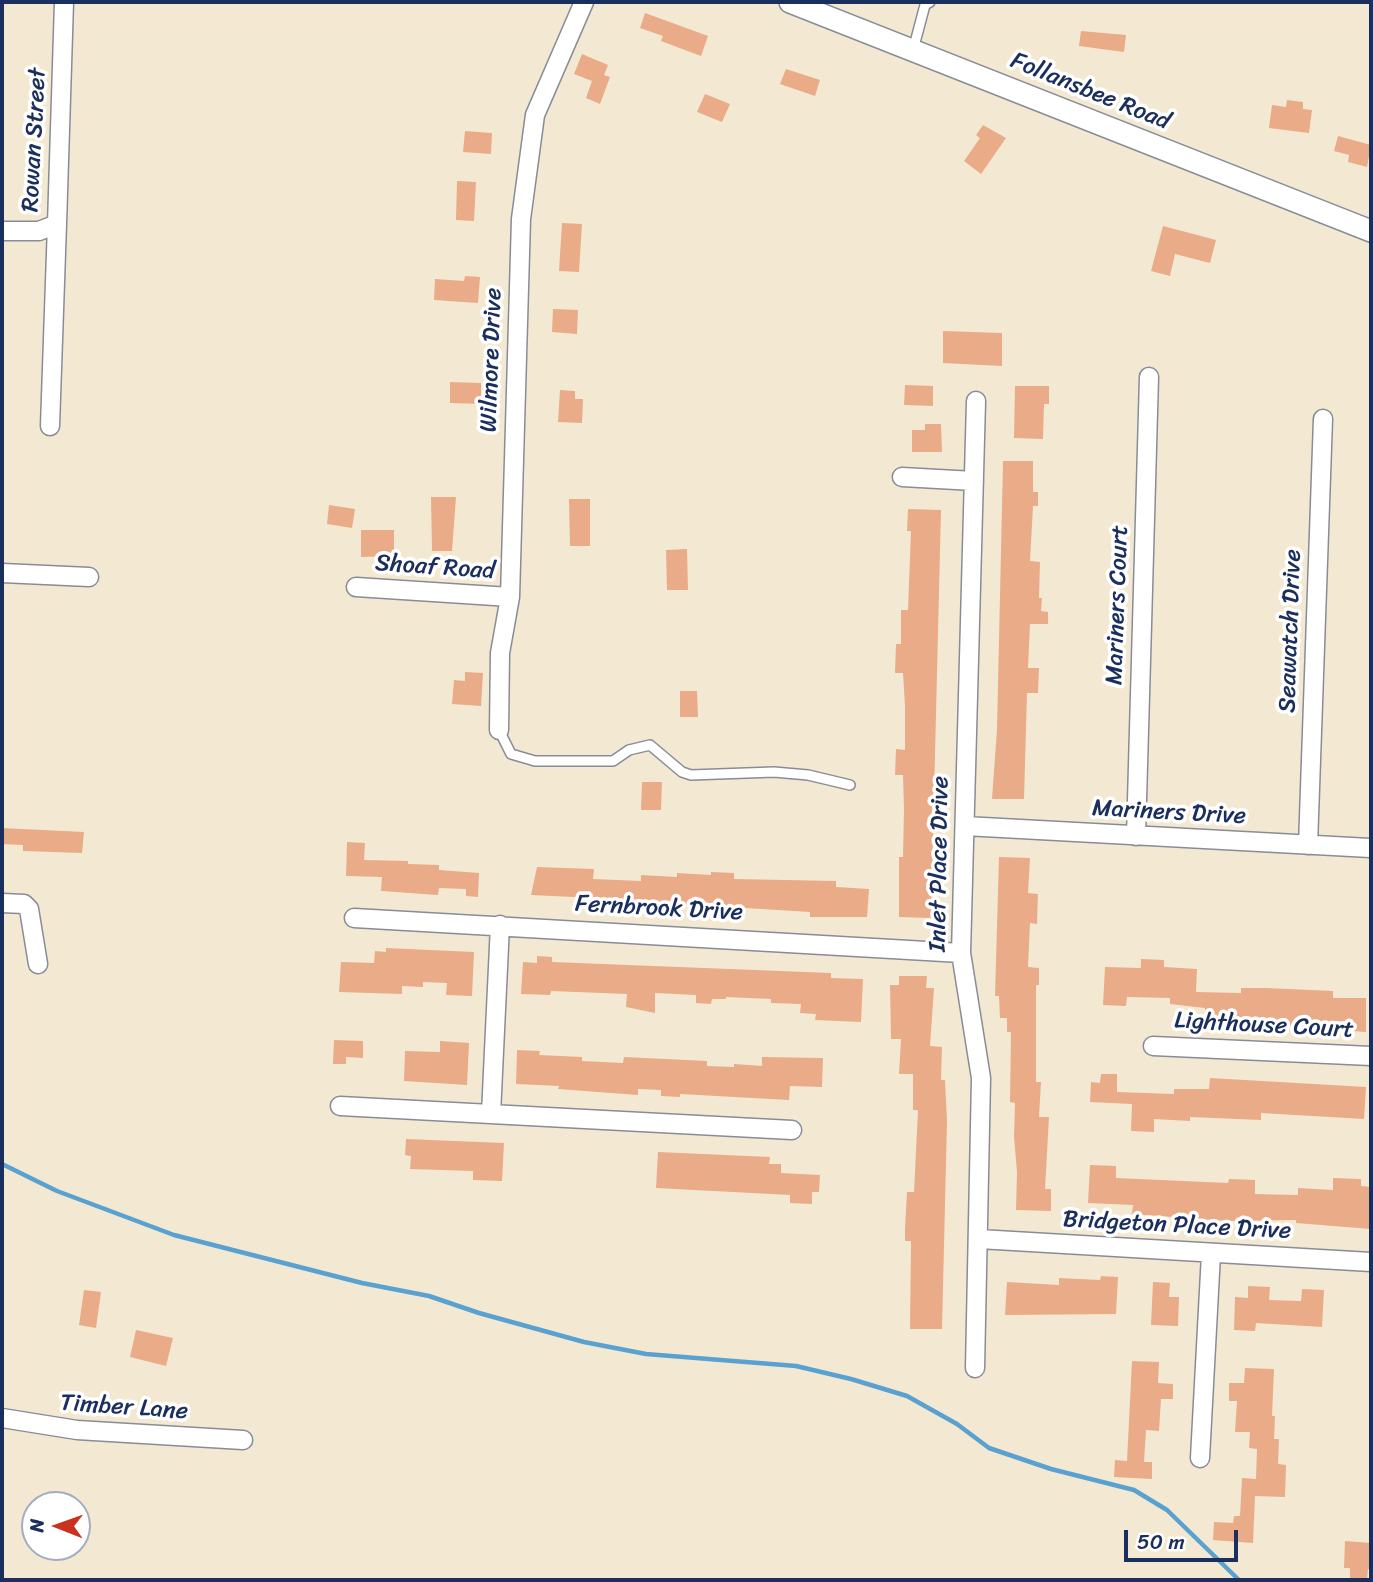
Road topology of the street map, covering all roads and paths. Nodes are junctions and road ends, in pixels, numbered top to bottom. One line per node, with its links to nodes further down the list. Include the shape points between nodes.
1 (64, 2): 6 (street, Rowan Street)
2 (584, 2): 18 (street, Wilmore Drive, via 535,115 521,219)
3 (790, 2): 5 (street, Follansbee Road)
4 (926, 3): 5 (lane)
5 (913, 50): 8 (street, Follansbee Road)
6 (57, 224): 7 (street, Rowan Street, via 39,231); 12 (street)
7 (2, 231)
8 (1371, 231)
9 (1149, 377): 22 (street, Mariners Court)
10 (976, 401): 14 (street, Inlet Place Drive)
11 (1322, 419): 23 (street, Seawatch Drive)
12 (50, 426)
13 (902, 477): 14 (street)
14 (974, 481): 21 (street, Inlet Place Drive)
15 (2, 573): 16 (street)
16 (89, 577)
17 (356, 587): 18 (street, Shoaf Road)
18 (510, 597): 19 (street, Wilmore Drive, via 500,653)
19 (499, 730): 20 (lane, via 511,754 535,761 614,761 629,750 650,745 691,775 774,772)
20 (850, 785)
21 (965, 826): 22 (street, Mariners Drive); 28 (street, Inlet Place Drive)
22 (1136, 835): 23 (street, Mariners Drive)
23 (1308, 845): 24 (street, Mariners Drive)
24 (1370, 848)
25 (2, 902): 29 (street, via 24,904 29,909)
26 (354, 918): 27 (street, Fernbrook Drive)
27 (500, 925): 28 (street, Fernbrook Drive); 33 (street)
28 (961, 953): 35 (street, Inlet Place Drive, via 981,1079)
29 (38, 964)
30 (1153, 1046): 31 (street, Lighthouse Court)
31 (1371, 1056)
32 (340, 1106): 33 (street)
33 (491, 1114): 34 (street)
34 (792, 1130)
35 (979, 1239): 36 (street, Bridgeton Place Drive); 38 (street, Inlet Place Drive)
36 (1212, 1254): 37 (street, Bridgeton Place Drive); 41 (street)
37 (1371, 1262)
38 (975, 1367)
39 (2, 1418): 40 (street, Timber Lane, via 64,1428)
40 (243, 1440)
41 (1200, 1458)

